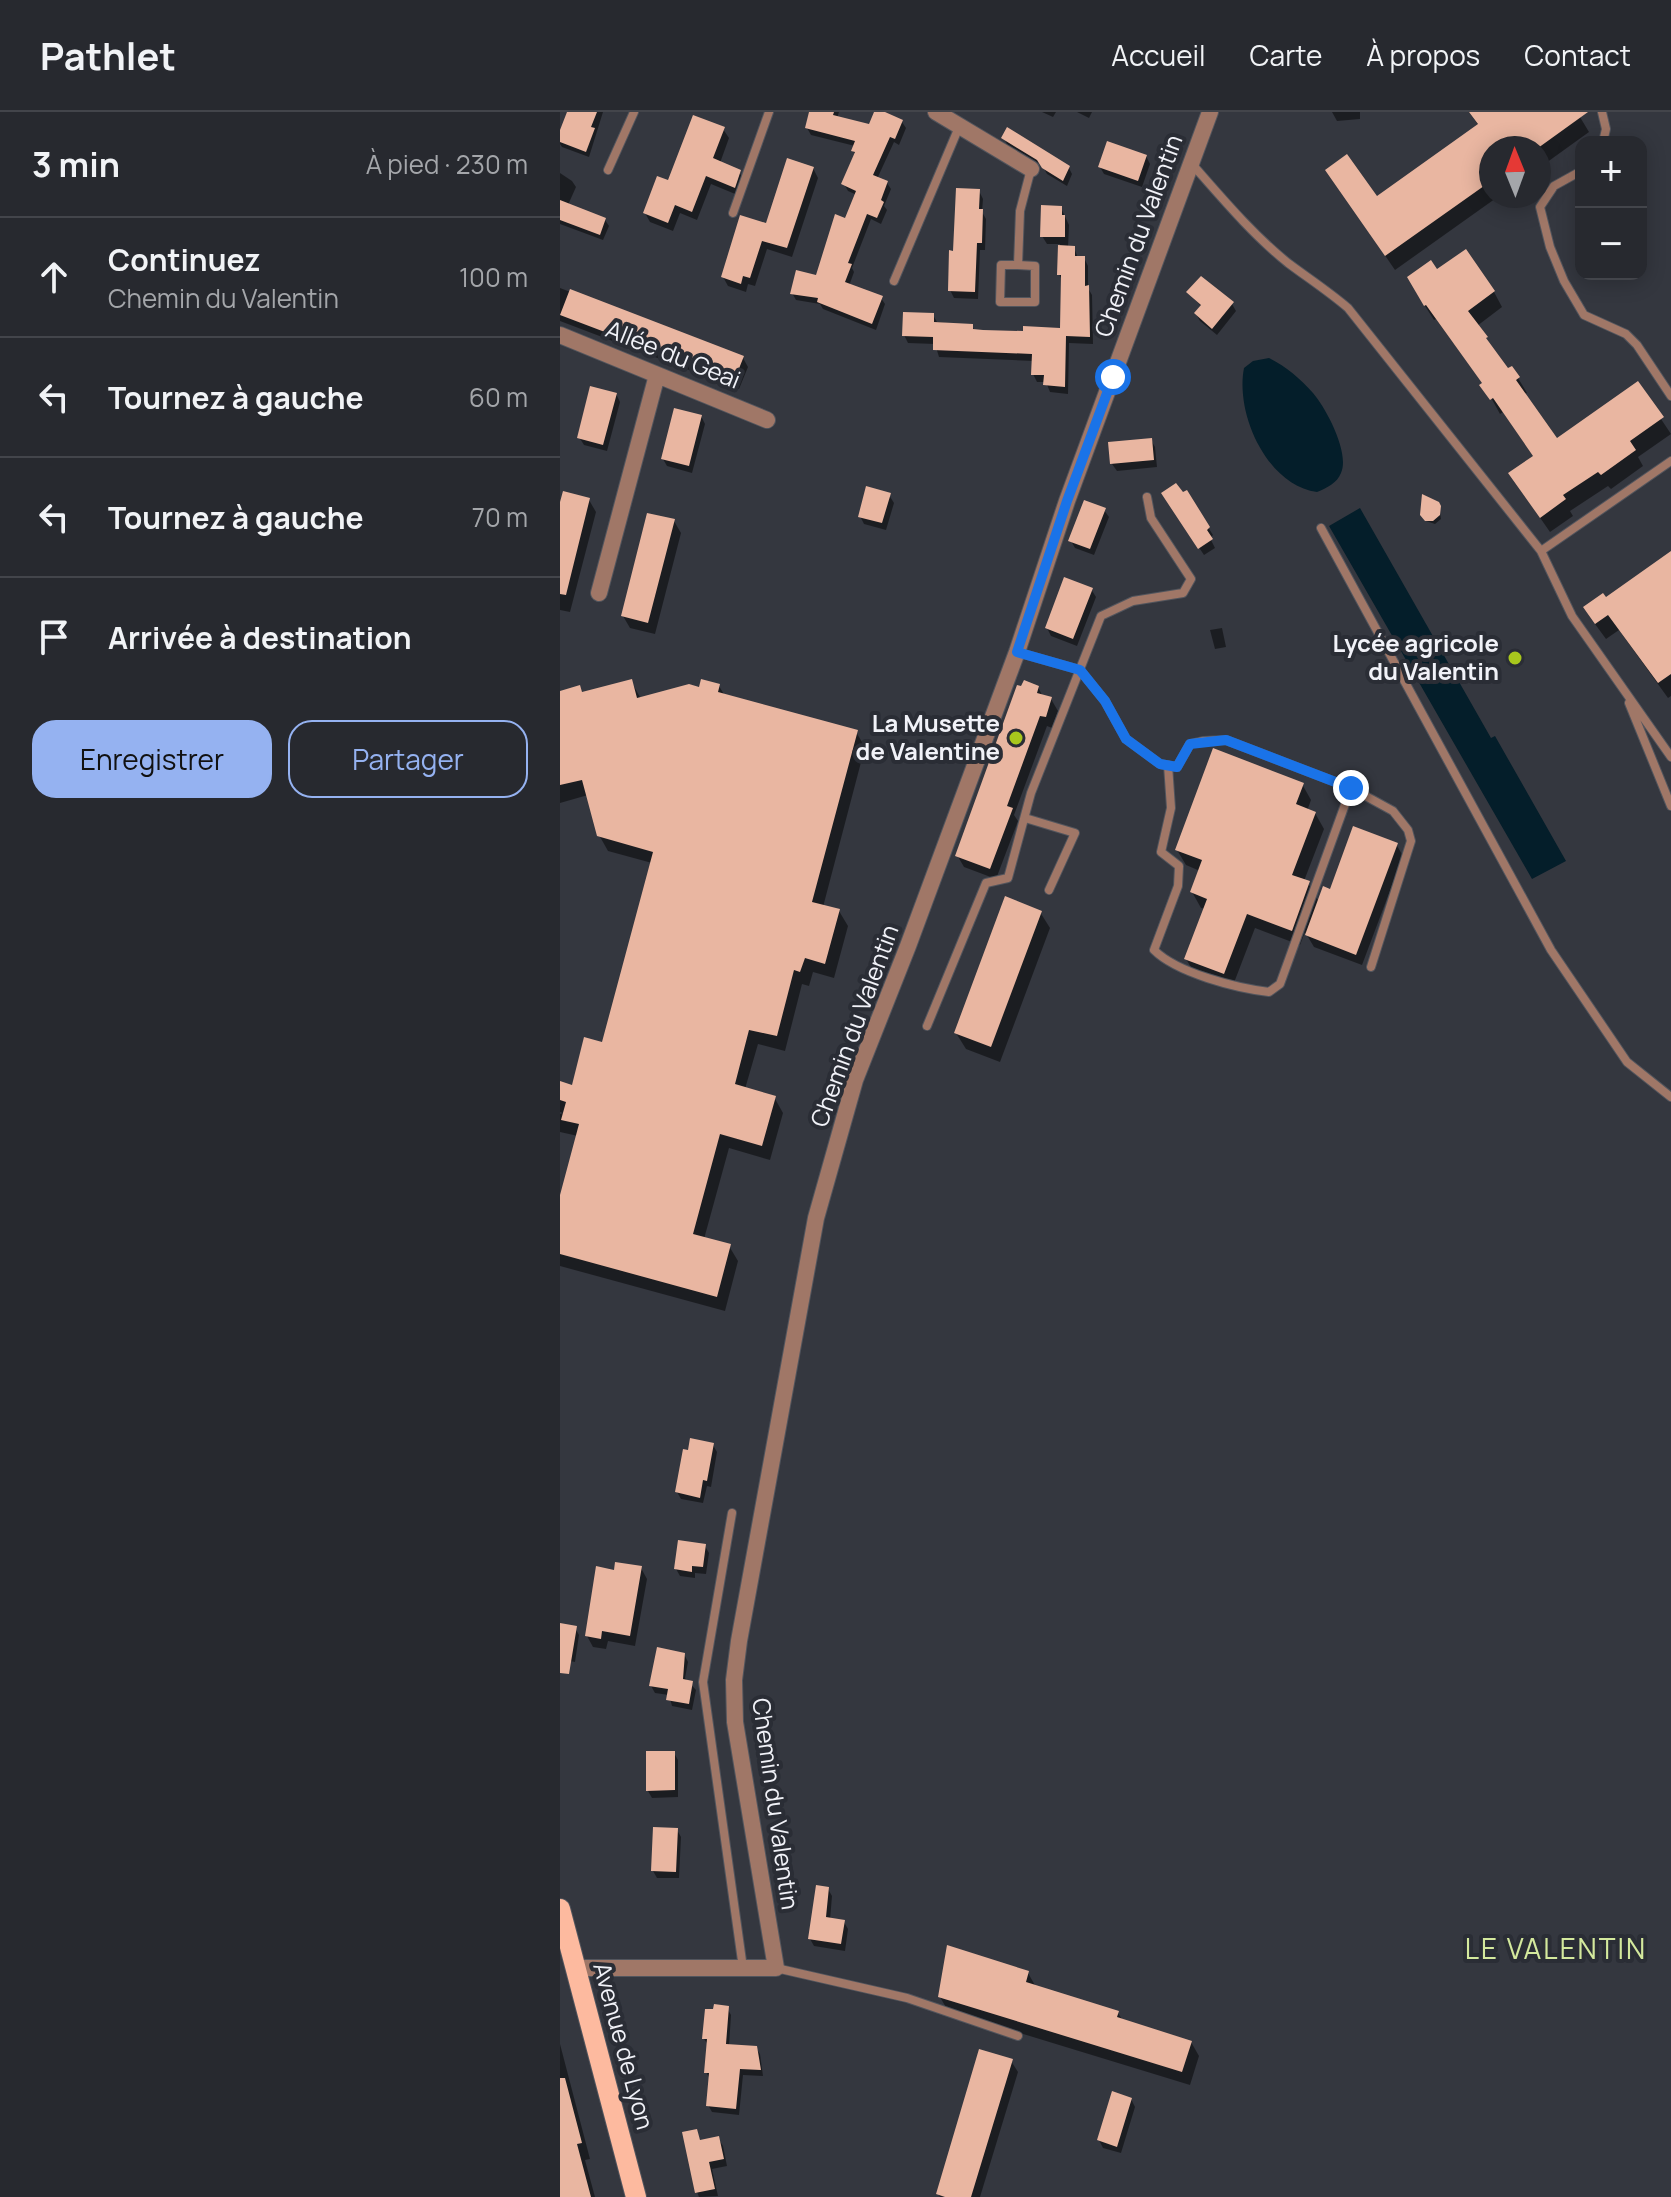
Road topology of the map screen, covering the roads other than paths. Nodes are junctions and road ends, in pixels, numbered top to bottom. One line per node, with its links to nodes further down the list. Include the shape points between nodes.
1 (634, 112): 10 (lane)
2 (769, 112): 12 (lane)
3 (936, 112): 6 (street)
4 (1210, 112): 8 (street, Chemin du Valentin)
5 (1602, 112): 7 (lane)
6 (959, 127): 9 (street); 14 (lane)
7 (1604, 136)
8 (1191, 163): 22 (lane, via 1250,228 1348,308); 24 (street, Chemin du Valentin)
9 (1031, 169): 13 (lane, via 1020,211)
10 (608, 170)
11 (1575, 174): 17 (lane, via 1554,186 1540,207 1564,281 1584,315 1626,334 1637,345)
12 (733, 213)
13 (1018, 265): 13 (lane, via 1001,265 1000,302 1035,302 1035,266)
14 (894, 281)
15 (560, 335): 16 (street, Allée du Geai)
16 (657, 375): 18 (street, Allée du Geai); 23 (street)
17 (1671, 396)
18 (767, 420)
19 (1671, 461): 22 (lane)
20 (1147, 497): 25 (lane, via 1151,518 1191,579 1183,593 1133,601 1101,616)
21 (1321, 528): 35 (lane, via 1551,950 1627,1062)
22 (1541, 551): 26 (lane, via 1572,616)
23 (599, 593)
24 (1017, 652): 25 (lane); 40 (street, Chemin du Valentin, via 855,1080 816,1218 796,1323 734,1680 735,1722)
25 (1080, 670): 28 (lane, via 1126,739); 31 (lane)
26 (1622, 688): 27 (lane); 30 (lane)
27 (1671, 757)
28 (1168, 765): 29 (lane, via 1177,767 1190,744 1226,740); 29 (lane, via 1171,808 1161,852 1179,866 1178,886 1154,950 1165,961 1269,992 1280,984)
29 (1351, 788): 33 (lane, via 1393,811 1411,841)
30 (1671, 806)
31 (1025, 818): 32 (lane, via 1075,833); 34 (lane, via 1008,878 986,883)
32 (1049, 890)
33 (1371, 967)
34 (927, 1026)
35 (1671, 1097)
36 (732, 1513): 38 (lane, via 703,1682)
37 (560, 1909): 39 (main road, Avenue de Lyon)
38 (746, 1967): 39 (street); 40 (street)
39 (576, 1968): 42 (main road, Avenue de Lyon)
40 (776, 1968): 41 (lane, via 907,1998)
41 (1018, 2036)
42 (636, 2197)

